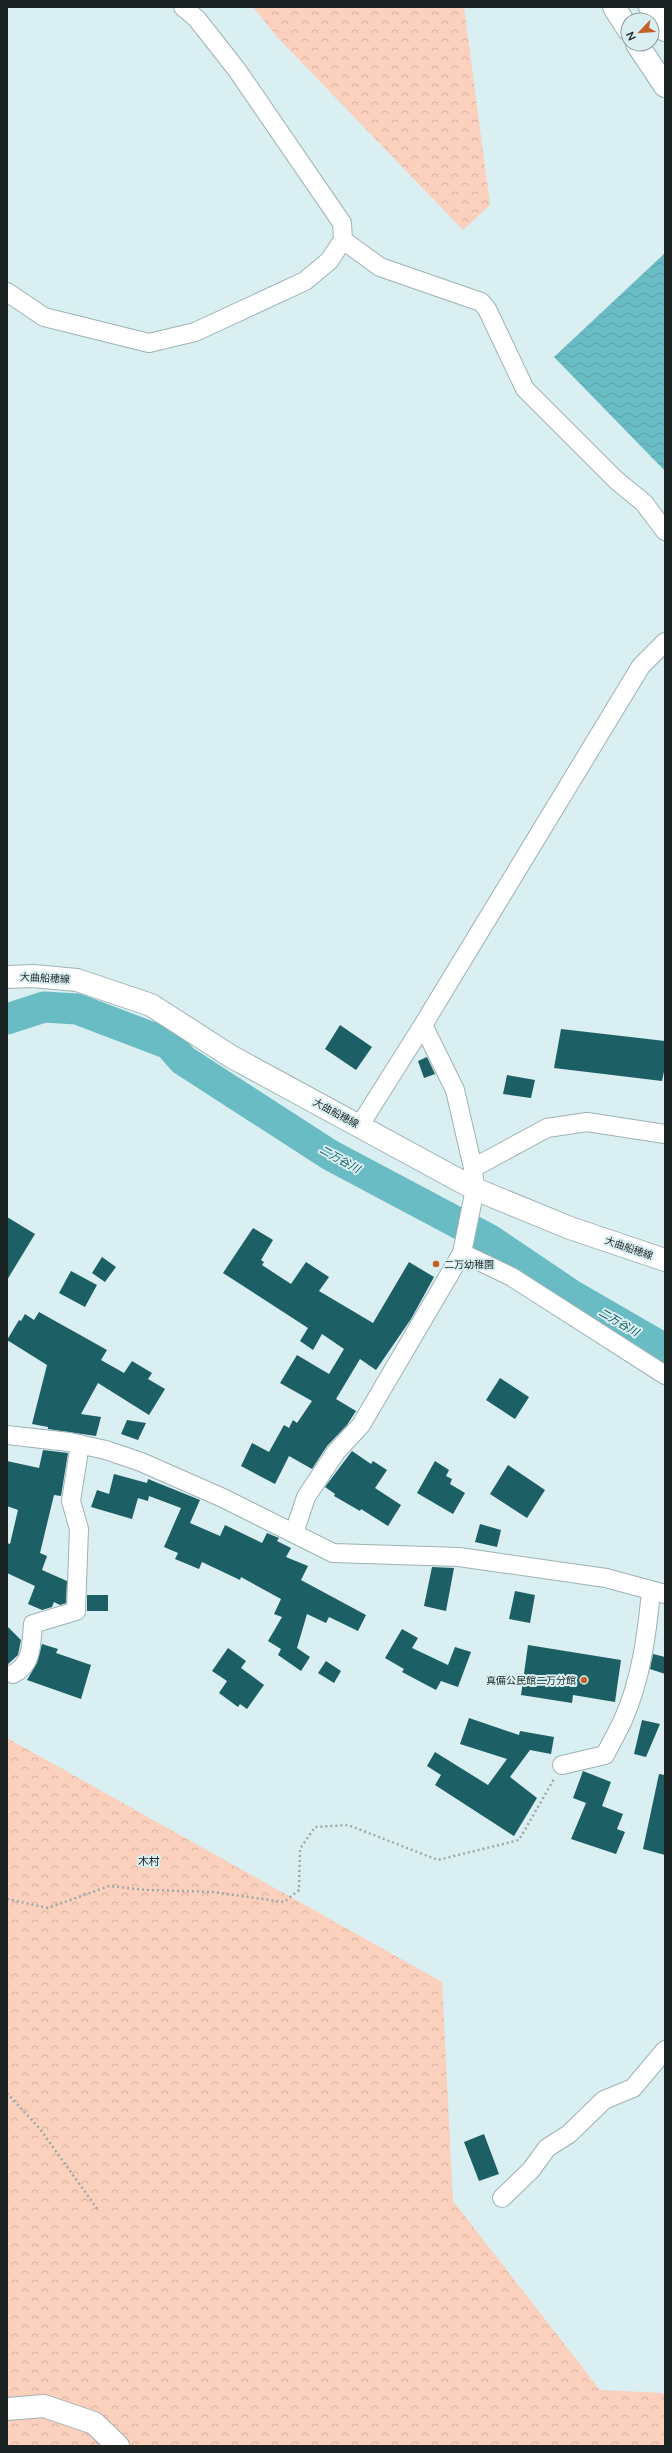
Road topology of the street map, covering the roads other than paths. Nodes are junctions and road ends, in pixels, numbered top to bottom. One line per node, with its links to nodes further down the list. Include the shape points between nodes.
1 (182, 7): 8 (street, via 197,19 236,70 342,223)
2 (614, 7): 4 (main road)
3 (650, 7): 5 (main road)
4 (620, 16)
5 (665, 30)
6 (642, 52): 7 (main road)
7 (660, 78)
8 (343, 240): 9 (street, via 329,261 305,281 195,332 149,343 44,317); 10 (street, via 380,267 481,302 488,310 525,389 616,480 644,503)
9 (7, 292)
10 (665, 531)
11 (665, 642): 13 (street, via 642,666)
12 (7, 977): 14 (main road, 大曲船穂線, via 33,976 77,980 151,1006 232,1057)
13 (424, 1025): 14 (street); 16 (street, via 455,1090)
14 (360, 1126): 16 (main road, 大曲船穂線)
15 (665, 1134): 16 (street, via 587,1122 547,1128)
16 (474, 1179): 17 (street); 18 (main road, 大曲船穂線, via 570,1228)
17 (462, 1253): 19 (street, via 512,1277); 22 (street, via 361,1425 336,1452 306,1497)
18 (665, 1260)
19 (665, 1375)
20 (7, 1434): 21 (street)
21 (80, 1444): 22 (street, via 141,1462); 24 (street, via 71,1502 79,1529 76,1611 33,1624 30,1655 23,1669)
22 (294, 1533): 23 (street, via 333,1553 459,1557 606,1578)
23 (658, 1593): 25 (street, via 648,1624 637,1678 624,1718 605,1755)
24 (13, 1674)
25 (562, 1765)
26 (665, 2050): 27 (street, via 633,2088 604,2100 569,2134 547,2148 531,2170)
27 (502, 2198)
28 (7, 2409): 29 (main road, via 44,2406 94,2423)
29 (118, 2446)

